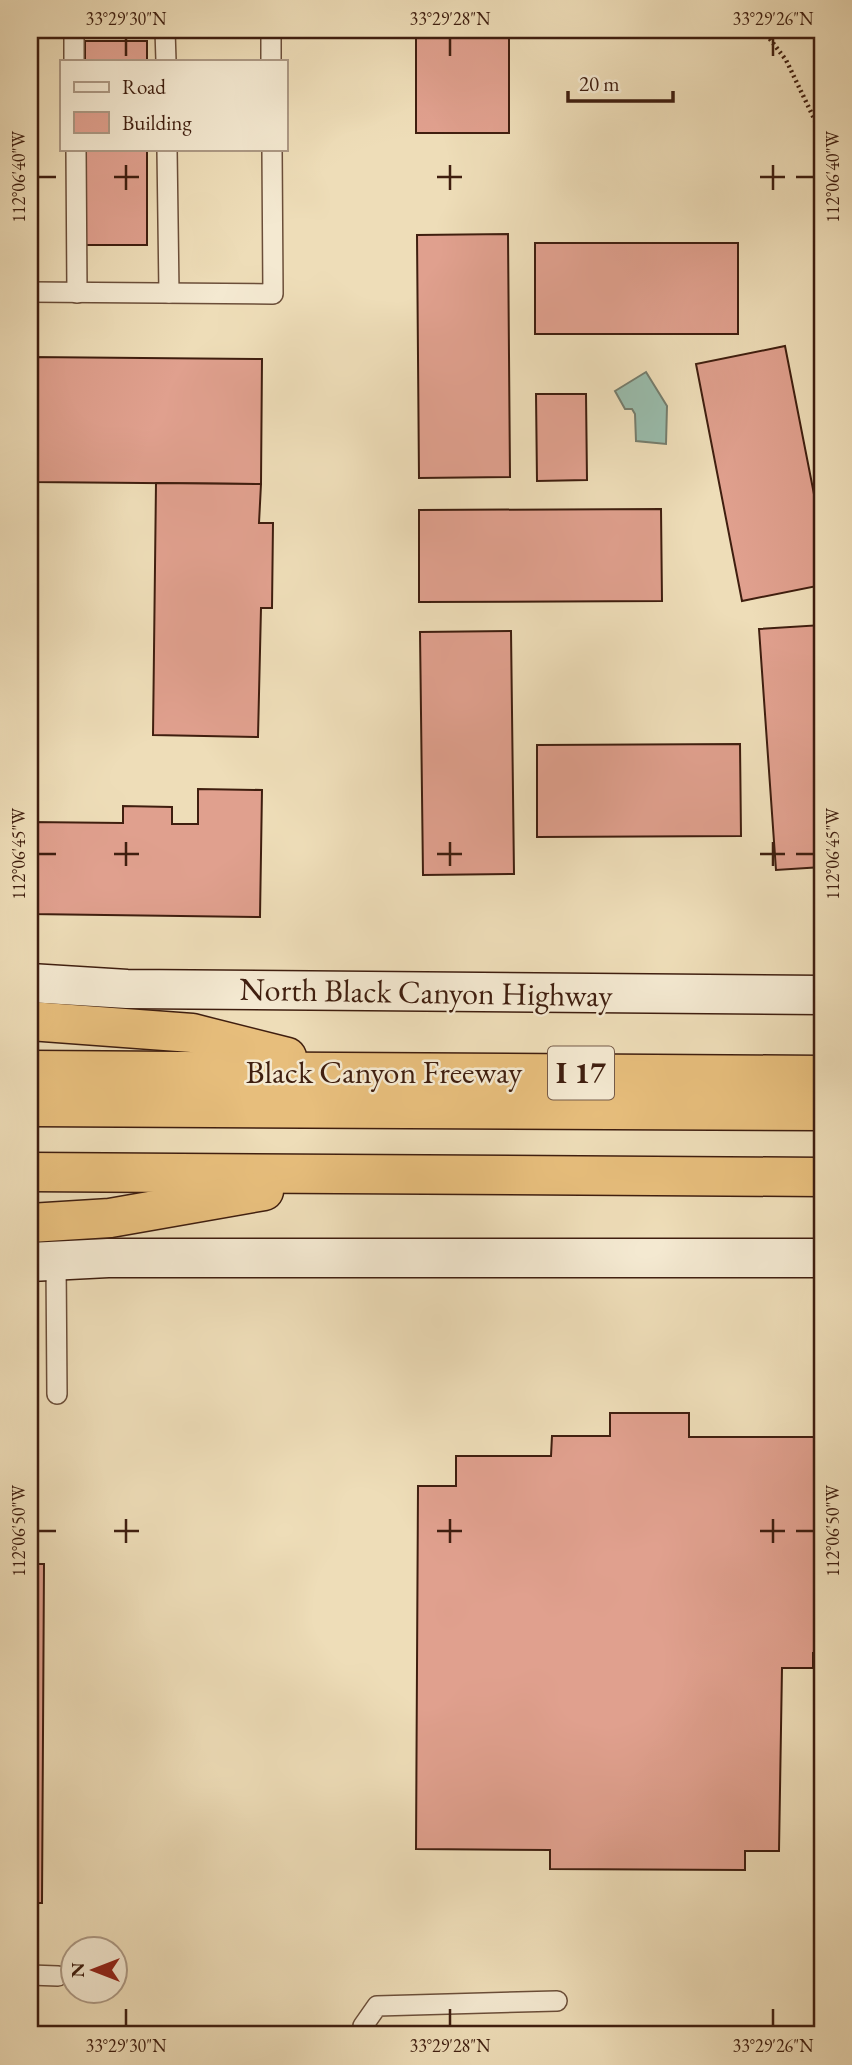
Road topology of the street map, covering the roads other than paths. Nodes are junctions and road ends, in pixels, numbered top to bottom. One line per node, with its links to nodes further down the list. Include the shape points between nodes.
1 (74, 30): 4 (lane)
2 (165, 30): 5 (lane)
3 (271, 30): 6 (lane)
4 (74, 60)
5 (166, 60)
6 (271, 60)
7 (75, 150): 11 (lane)
8 (167, 150): 12 (lane)
9 (272, 150): 12 (lane, via 273,294)
10 (30, 292): 11 (lane)
11 (77, 293): 12 (lane)
12 (169, 293)
13 (30, 983): 14 (main road, North Black Canyon Highway, via 127,989)
14 (822, 995)
15 (30, 1021): 17 (highway, via 192,1032)
16 (30, 1070): 17 (highway, Black Canyon Freeway / I 17)
17 (340, 1071): 18 (highway, Black Canyon Freeway / I 17)
18 (822, 1075)
19 (30, 1107): 20 (highway)
20 (822, 1111)
21 (30, 1172): 22 (highway)
22 (363, 1174): 23 (highway); 24 (highway, via 110,1218)
23 (822, 1177)
24 (30, 1223)
25 (822, 1258): 26 (main road)
26 (43, 1261): 27 (lane)
27 (57, 1394)
28 (30, 1975): 29 (lane)
29 (58, 1976)
30 (557, 2001): 31 (lane, via 377,2006)
31 (362, 2035)

